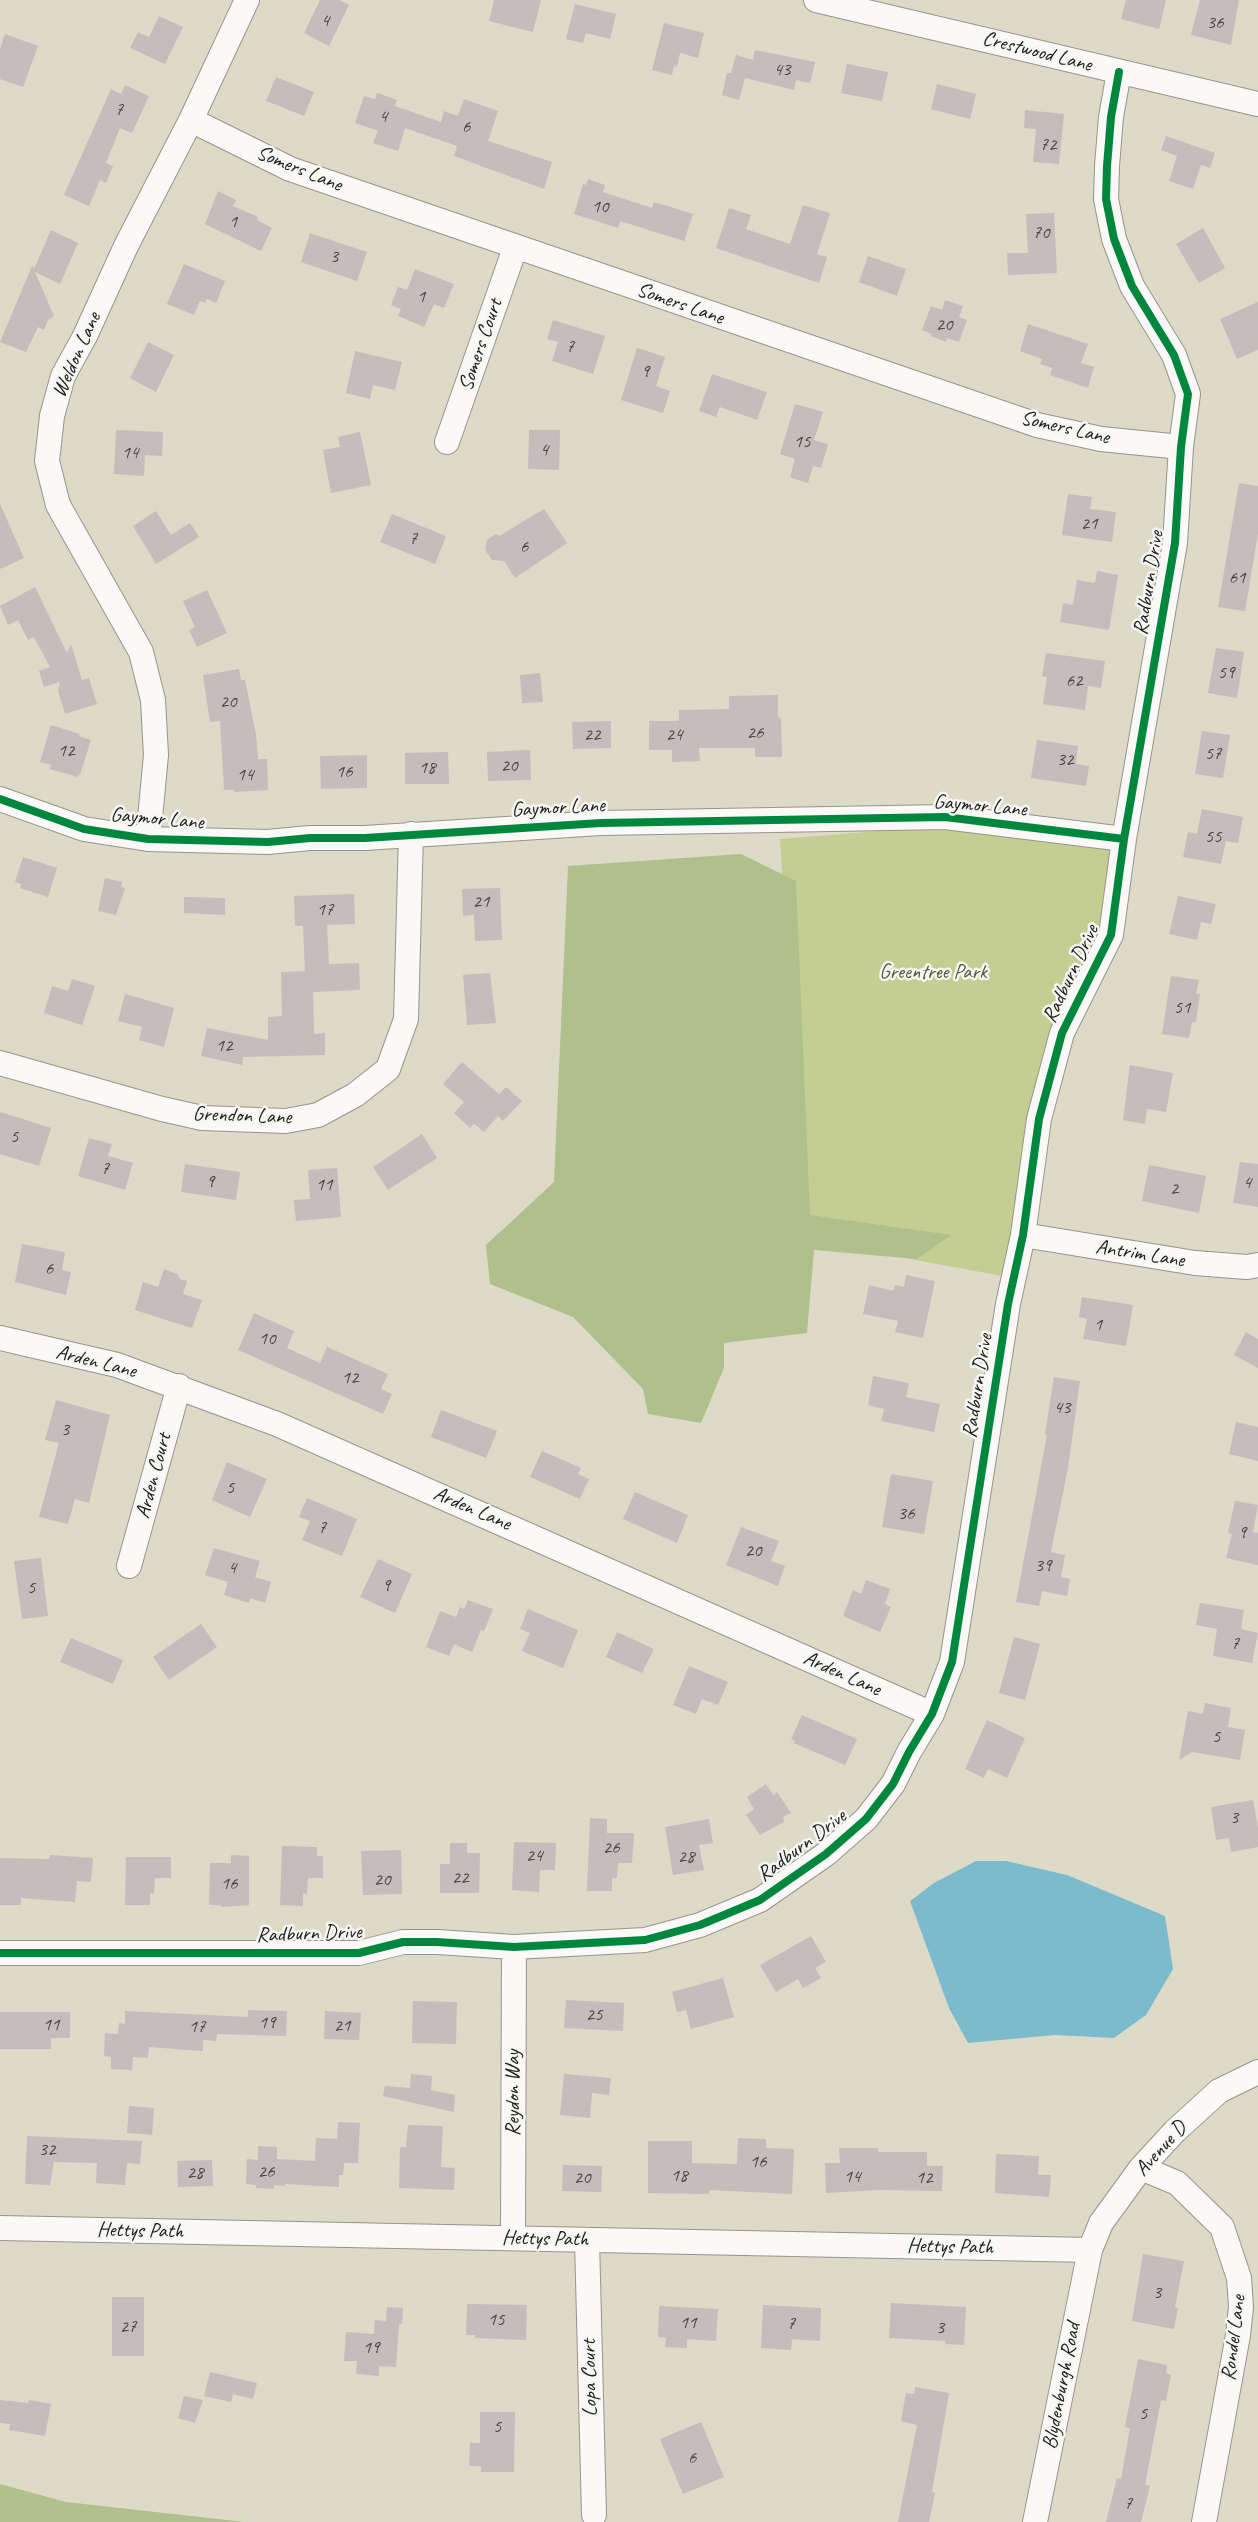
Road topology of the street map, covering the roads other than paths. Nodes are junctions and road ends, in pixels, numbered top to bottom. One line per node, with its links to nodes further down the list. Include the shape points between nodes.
1 (247, 0): 6 (street, Weldon Lane)
2 (816, 0): 3 (street, Crestwood Lane)
3 (911, 10): 4 (street, Crestwood Lane)
4 (1119, 72): 5 (street, Crestwood Lane); 9 (street, Radburn Drive, via 1111,117 1106,199 1114,239 1132,286 1174,355 1188,394)
5 (1258, 104)
6 (191, 120): 7 (street, Somers Lane, via 290,169); 12 (street, Weldon Lane, via 63,376 52,416 47,461 58,505 140,652 153,700 156,755)
7 (516, 248): 8 (street, Somers Court); 9 (street, Somers Lane, via 1037,425 1101,439)
8 (447, 442)
9 (1181, 447): 13 (street, Radburn Drive, via 1175,543)
10 (0, 799): 12 (street, Gaymor Lane, via 84,829)
11 (411, 834): 12 (street, Gaymor Lane, via 268,842); 13 (street, Gaymor Lane, via 601,823 945,817); 14 (street, Grendon Lane, via 406,1019 388,1069 355,1095 318,1115 286,1121 202,1118 162,1110)
12 (148, 839)
13 (1124, 839): 15 (street, Radburn Drive, via 1111,935 1062,1033 1039,1119)
14 (0, 1063)
15 (1023, 1235): 16 (street, Antrim Lane, via 1195,1263); 20 (street, Radburn Drive, via 1008,1304 952,1662)
16 (1258, 1266)
17 (0, 1338): 18 (street, Arden Lane, via 117,1365)
18 (178, 1386): 19 (street, Arden Court); 20 (street, Arden Lane, via 277,1424 505,1523)
19 (129, 1566)
20 (932, 1714): 21 (street, Radburn Drive, via 893,1784 866,1819 826,1854 760,1900 700,1925 645,1940)
21 (514, 1948): 22 (street, Radburn Drive, via 403,1942 359,1953); 26 (street, Reydon Way)
22 (0, 1953)
23 (1258, 2072): 24 (street, Avenue D, via 1219,2091)
24 (1141, 2168): 28 (street, Avenue D, via 1101,2223); 31 (street, Rondel Lane, via 1177,2184 1222,2227 1239,2278 1241,2307 1238,2335)
25 (0, 2228): 26 (street, Hettys Path)
26 (513, 2238): 27 (street, Hettys Path)
27 (587, 2240): 28 (street, Hettys Path); 29 (street, Lopa Court)
28 (1090, 2250): 30 (street, Blydenburgh Road)
29 (594, 2515)
30 (1035, 2522)
31 (1204, 2522)

